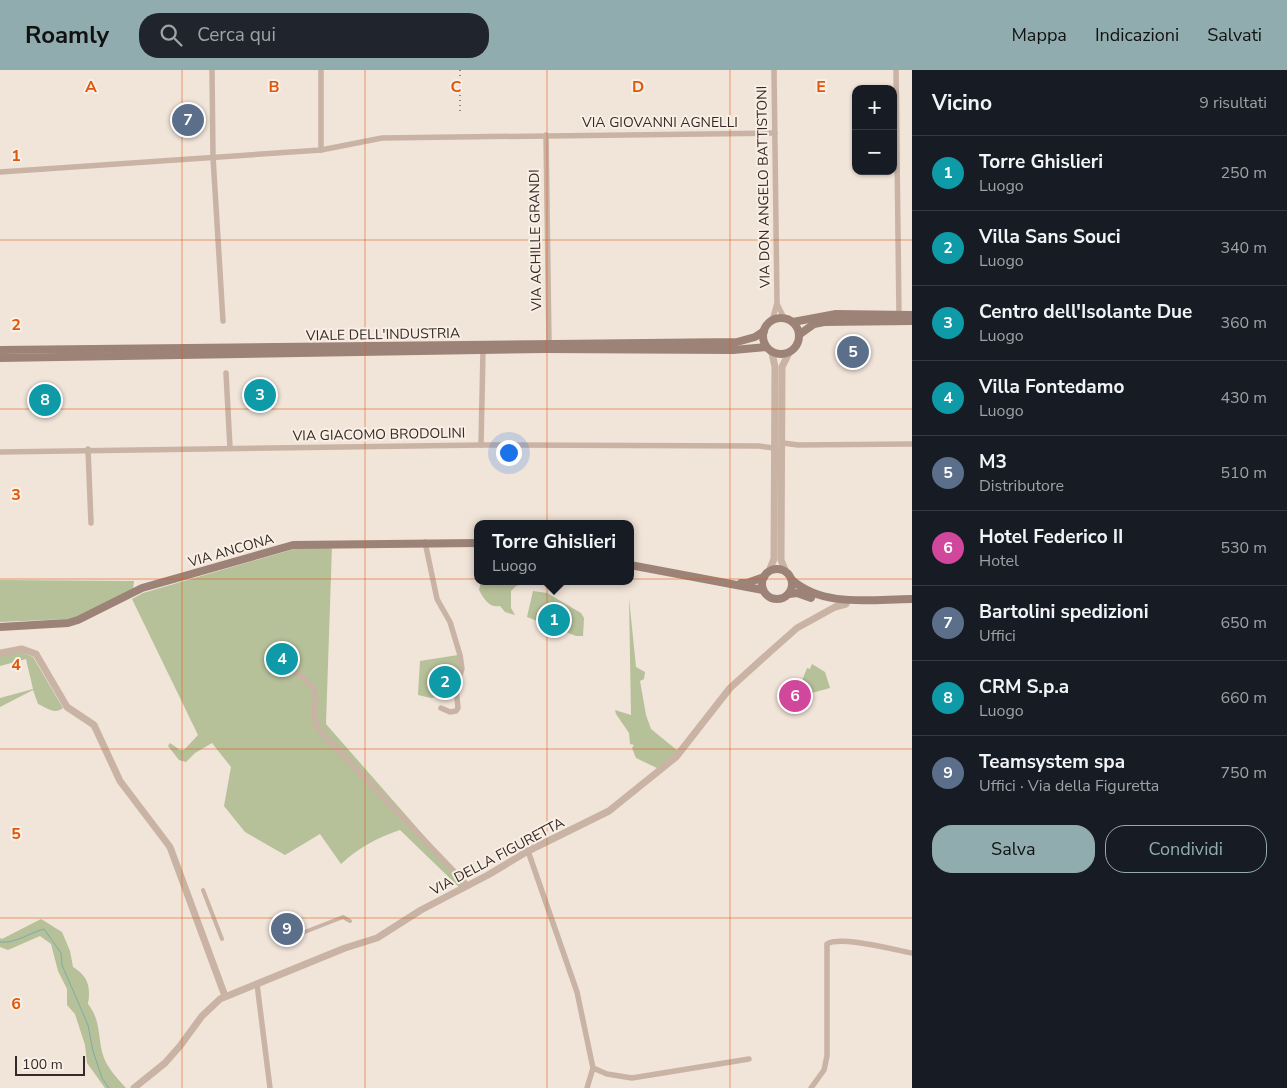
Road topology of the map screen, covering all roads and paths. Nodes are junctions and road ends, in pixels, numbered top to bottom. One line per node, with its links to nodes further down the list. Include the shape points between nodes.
1 (212, 70): 8 (street)
2 (321, 70): 7 (street)
3 (774, 70): 5 (street, VIA DON ANGELO BATTISTONI)
4 (896, 70): 11 (street)
5 (775, 133): 6 (street, VIA GIOVANNI AGNELLI); 10 (street, VIA DON ANGELO BATTISTONI)
6 (546, 135): 7 (street, VIA GIOVANNI AGNELLI, via 382,138); 20 (street, VIA ACHILLE GRANDI)
7 (322, 150): 8 (street, VIA GIOVANNI AGNELLI)
8 (213, 157): 9 (street, VIA GIOVANNI AGNELLI); 15 (street)
9 (0, 172)
10 (777, 303): 13 (street, VIA DON ANGELO BATTISTONI); 14 (street, VIA DON ANGELO BATTISTONI)
11 (899, 315): 12 (main road); 17 (main road, via 836,314)
12 (912, 315)
13 (784, 318): 14 (main road); 17 (main road)
14 (772, 320): 18 (main road, VIA DON ANGELO BATTISTONI)
15 (223, 321)
16 (912, 321): 19 (main road, via 824,322 814,324)
17 (793, 322): 19 (main road)
18 (764, 331): 20 (main road, VIALE DELL'INDUSTRIA, via 737,342); 21 (main road)
19 (800, 334): 25 (main road, via 797,346)
20 (549, 344): 22 (main road, VIALE DELL'INDUSTRIA)
21 (766, 347): 23 (main road, VIALE DELL'INDUSTRIA, via 733,350); 24 (main road)
22 (0, 350)
23 (483, 351): 26 (main road, VIALE DELL'INDUSTRIA); 29 (street)
24 (772, 353): 25 (main road); 30 (street, via 775,367)
25 (789, 353): 31 (street, via 782,367)
26 (0, 358)
27 (226, 373): 32 (street)
28 (912, 444): 31 (street)
29 (481, 446): 30 (street, VIA GIACOMO BRODOLINI); 32 (street, VIA GIACOMO BRODOLINI)
30 (774, 446): 40 (street, via 774,560)
31 (783, 446): 39 (street, via 781,560)
32 (230, 448): 33 (street, VIA GIACOMO BRODOLINI)
33 (88, 449): 34 (street, VIA GIACOMO BRODOLINI); 35 (street)
34 (0, 452)
35 (91, 523)
36 (425, 542): 37 (main road, VIA ANCONA); 48 (main road, VIA ANCONA, via 293,545 142,588 68,623); 51 (street, via 431,580 450,622 462,669 456,687 458,708 450,712)
37 (474, 543)
38 (634, 568): 42 (main road)
39 (786, 572): 40 (main road, via 778,569); 41 (main road)
40 (766, 574): 42 (main road, via 747,583); 43 (main road)
41 (792, 580): 44 (main road); 45 (main road, via 801,588 833,599)
42 (719, 582): 43 (main road)
43 (763, 590): 44 (main road, via 776,599)
44 (789, 594): 46 (main road, via 797,593 831,604)
45 (912, 599)
46 (846, 604): 47 (main road); 52 (street, VIA DELLA FIGURETTA, via 797,628 771,651 730,688 676,757 628,797 609,811)
47 (912, 604)
48 (0, 627)
49 (0, 653): 60 (street, via 22,649 36,654 67,707 91,722 98,732 120,781 170,847)
50 (295, 672): 53 (street, via 313,687 317,697 314,721 319,730)
51 (441, 708)
52 (528, 851): 53 (street, VIA DELLA FIGURETTA); 62 (street, via 577,992)
53 (468, 886): 59 (street, VIA DELLA FIGURETTA, via 420,910 377,938)
54 (203, 890): 57 (street)
55 (350, 921): 56 (street, via 343,918 297,935)
56 (296, 931)
57 (222, 939)
58 (912, 953): 66 (street, via 854,942 827,944 827,1056 824,1070)
59 (257, 984): 60 (street, VIA DELLA FIGURETTA); 64 (street)
60 (225, 996): 63 (street, VIA DELLA FIGURETTA, via 202,1016 165,1063)
61 (749, 1059): 62 (street, via 632,1078)
62 (593, 1068): 65 (street)
63 (134, 1088)
64 (270, 1088)
65 (588, 1088)
66 (812, 1088)

